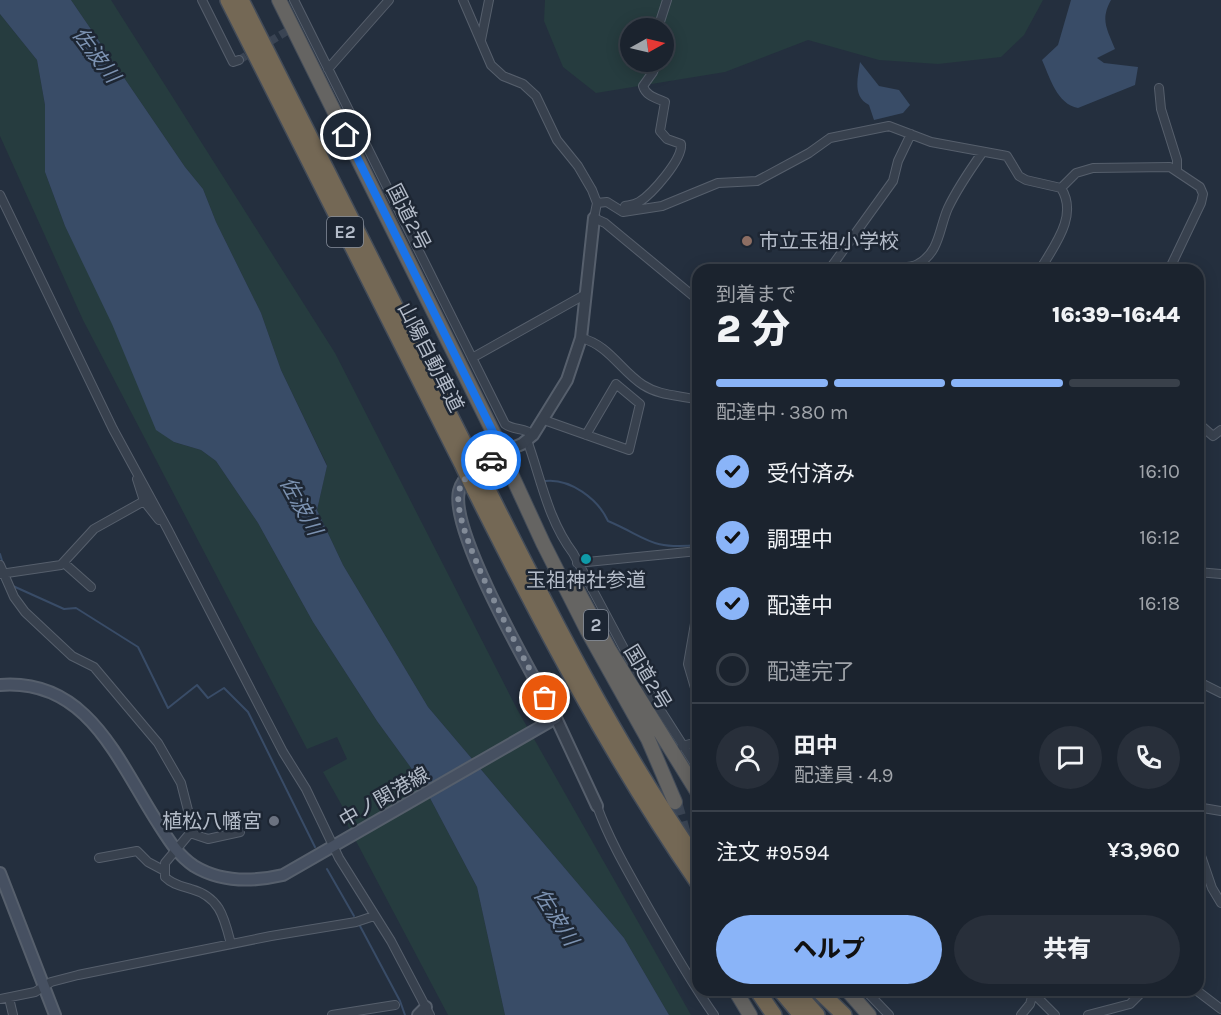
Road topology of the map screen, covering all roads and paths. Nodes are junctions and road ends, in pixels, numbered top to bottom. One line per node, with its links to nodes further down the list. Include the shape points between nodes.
1 (202, 0): 12 (street, via 233,62)
2 (228, 0): 39 (highway, 山陽自動車道 / E2)
3 (241, 0): 39 (highway, 山陽自動車道 / E2)
4 (279, 0): 38 (highway, 国道2号 / 2)
5 (294, 0): 13 (street)
6 (389, 0): 13 (street)
7 (463, 0): 11 (street)
8 (489, 0): 11 (street)
9 (667, 0): 10 (street)
10 (661, 18)
11 (481, 40): 21 (street, via 495,71 524,84 536,96 556,140 578,166)
12 (239, 60)
13 (328, 69): 31 (street)
14 (653, 72): 22 (street, via 645,90 665,102 660,131 681,144 681,152 640,202)
15 (1159, 88): 18 (street, via 1161,109 1178,160)
16 (911, 134): 17 (street); 22 (street, via 889,126 837,135 757,181 718,183 662,206 623,212); 24 (street, via 898,160 894,181)
17 (982, 153): 19 (street, via 1007,156 1019,176); 25 (street, via 948,209 938,242)
18 (1177, 170): 19 (street, via 1170,166 1094,168 1076,173); 27 (street, via 1200,187 1203,194)
19 (1061, 188): 26 (street, via 1067,214 1065,227)
20 (0, 195): 40 (street)
21 (597, 203): 22 (street, via 607,202); 23 (street)
22 (614, 208)
23 (594, 218): 28 (street); 29 (street)
24 (833, 264)
25 (918, 264)
26 (1043, 264)
27 (1172, 264)
28 (586, 294): 30 (street); 31 (street)
29 (692, 295)
30 (581, 338): 32 (street, via 600,344 645,387); 33 (street, via 567,380)
31 (472, 358): 37 (street, via 505,424 527,430)
32 (692, 399)
33 (544, 420): 36 (street); 37 (street)
34 (1204, 428): 35 (street, via 1213,436)
35 (1221, 430)
36 (586, 435): 36 (street, via 616,384 640,404 629,450)
37 (530, 438): 38 (street); 45 (street, via 549,510)
38 (503, 452): 56 (main road, via 474,470 462,484 460,514 495,601); 61 (highway, 国道2号 / 2, via 513,464 610,651); 62 (highway, 国道2号 / 2, via 543,543 648,739)
39 (467, 461): 41 (highway, 山陽自動車道 / E2, bridge)
40 (136, 471): 42 (street); 43 (street)
41 (480, 487): 60 (highway, 山陽自動車道 / E2); 67 (highway, 山陽自動車道 / E2, via 575,684)
42 (144, 501): 43 (street); 46 (street, via 94,529)
43 (165, 525): 70 (street, via 283,752 318,808)
44 (692, 552): 45 (street)
45 (578, 562): 58 (street, via 638,675)
46 (64, 563): 47 (street); 50 (street)
47 (1, 570): 68 (street, via 25,612 72,656 94,667 163,750 181,783 192,818)
48 (1204, 573): 49 (street)
49 (1221, 574)
50 (91, 587)
51 (692, 647): 52 (street, via 688,664)
52 (692, 678)
53 (1204, 684): 55 (street)
54 (0, 686): 71 (main road, 中ノ関港線, via 43,689 78,707 107,741)
55 (1221, 693)
56 (556, 718): 63 (street); 70 (main road, 中ノ関港線)
57 (692, 744): 58 (street)
58 (682, 746): 59 (street)
59 (692, 760)
60 (636, 769): 69 (highway); 72 (highway, 山陽自動車道 / E2)
61 (692, 782)
62 (675, 802)
63 (597, 806): 82 (street, via 606,830)
64 (1204, 808): 65 (street)
65 (1221, 811)
66 (240, 832): 68 (street, via 208,839)
67 (663, 832): 77 (highway, 山陽自動車道 / E2); 78 (highway)
68 (190, 833): 71 (street)
69 (692, 842)
70 (333, 848): 71 (main road, 中ノ関港線, via 283,875 246,880 207,873); 80 (street)
71 (176, 849): 75 (street)
72 (692, 853)
73 (99, 858): 75 (street, via 137,851)
74 (1204, 865): 79 (street)
75 (163, 870): 81 (street, via 170,882 214,900)
76 (0, 873): 83 (main road)
77 (692, 874)
78 (692, 886)
79 (1221, 903)
80 (374, 916): 81 (street); 99 (street, via 403,963)
81 (231, 944): 83 (street, via 78,975)
82 (692, 982)
83 (44, 986): 96 (street, via 35,992); 101 (main road)
84 (701, 996): 103 (street)
85 (739, 996): 104 (highway)
86 (761, 996): 105 (highway)
87 (785, 996): 106 (highway)
88 (800, 996): 107 (highway)
89 (824, 996): 108 (highway)
90 (853, 996): 109 (highway)
91 (870, 996): 110 (street)
92 (1031, 996): 111 (street)
93 (1036, 996): 112 (street)
94 (1138, 996): 113 (street, via 1130,1005)
95 (1204, 996): 98 (street)
96 (4, 998): 100 (street)
97 (395, 1005): 102 (street)
98 (1221, 1009)
99 (425, 1012)
100 (13, 1015)
101 (55, 1015)
102 (332, 1015)
103 (714, 1015)
104 (750, 1015)
105 (774, 1015)
106 (801, 1015)
107 (817, 1015)
108 (844, 1015)
109 (869, 1015)
110 (889, 1015)
111 (1021, 1015)
112 (1055, 1015)
113 (1088, 1015)

